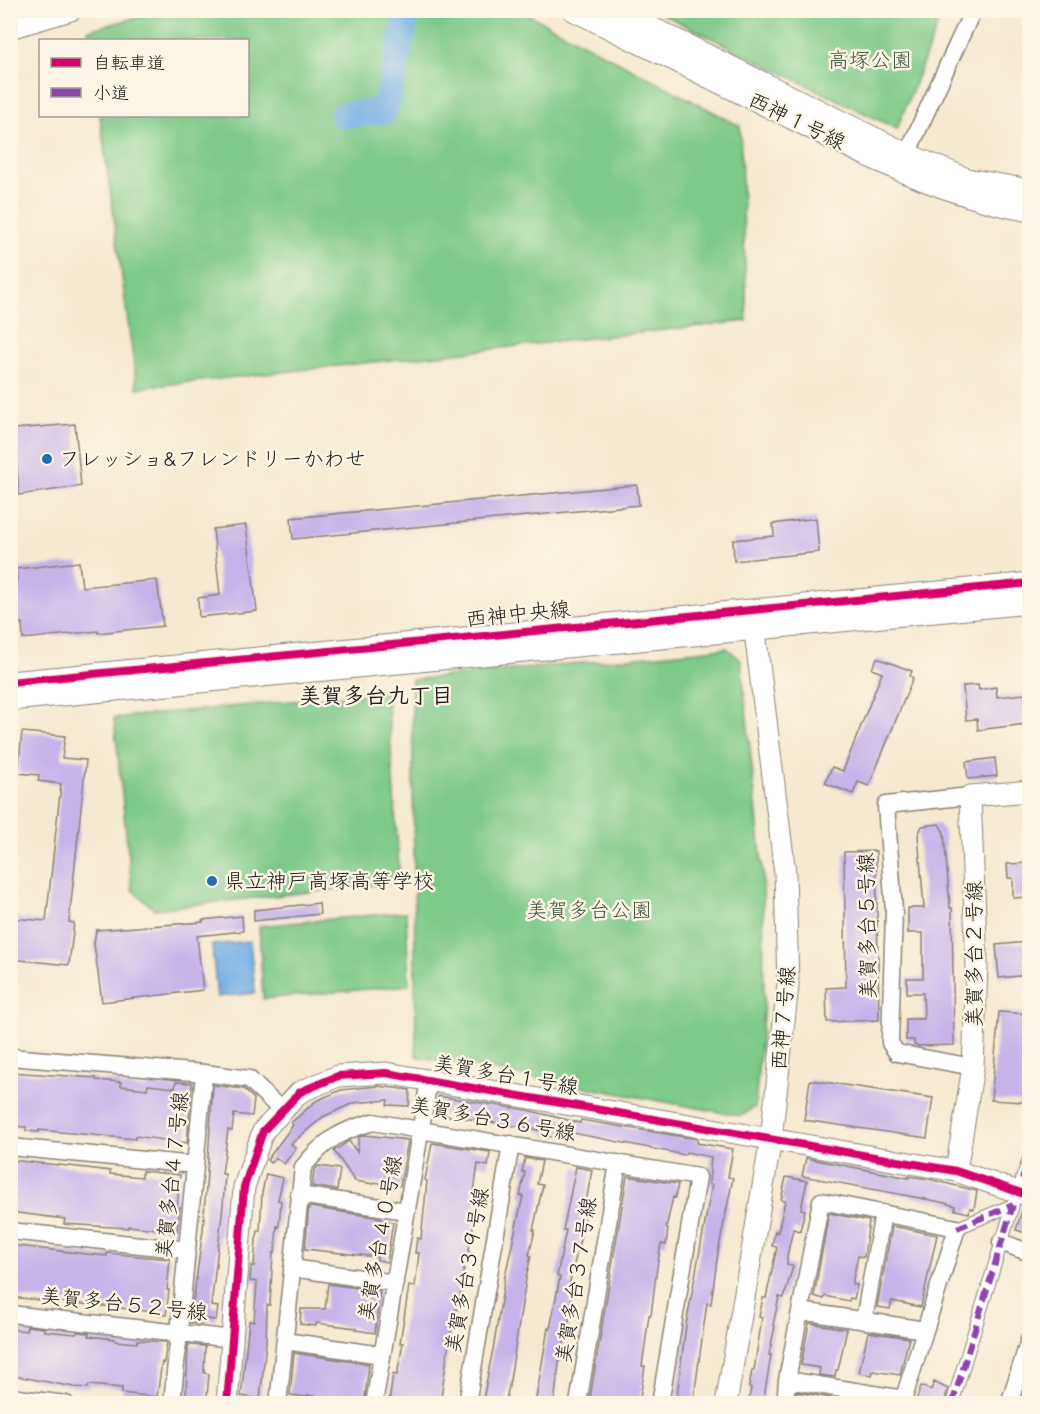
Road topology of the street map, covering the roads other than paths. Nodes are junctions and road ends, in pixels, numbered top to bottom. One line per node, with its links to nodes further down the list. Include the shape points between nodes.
1 (71, 10): 5 (street)
2 (573, 10): 8 (street, 西神１号線, via 918,178)
3 (616, 10): 6 (street, 西神１号線)
4 (973, 10): 6 (street)
5 (10, 28)
6 (907, 154): 7 (street, 西神１号線, via 967,179)
7 (1029, 190)
8 (1029, 211)
9 (1029, 583): 11 (street, 西神中央線)
10 (1029, 603): 11 (street, 西神中央線)
11 (753, 619): 12 (street, 西神中央線); 13 (street, 西神中央線); 22 (street, 西神７号線, via 785,873 789,985)
12 (10, 682)
13 (10, 700)
14 (1029, 791): 15 (street)
15 (970, 796): 17 (street, 美賀多台２号線, via 977,966); 17 (street, 美賀多台５号線, via 886,805 894,910 890,1043 897,1053)
16 (10, 1057): 18 (street, 美賀多台４７号線)
17 (973, 1067): 28 (street, 美賀多台２号線)
18 (204, 1073): 20 (street, via 249,1079); 27 (street, 美賀多台４７号線)
19 (429, 1080): 20 (street, 美賀多台１号線, via 386,1073 338,1076 300,1092); 21 (street, 美賀多台４０号線); 22 (street, 美賀多台１号線)
20 (282, 1111): 46 (street, 美賀多台１号線, via 263,1131 244,1187)
21 (421, 1129): 23 (street, 美賀多台３６号線); 30 (street, 美賀多台３６号線, via 373,1122 346,1130 318,1149 303,1167); 31 (street, 美賀多台４０号線)
22 (771, 1139): 28 (street, 美賀多台１号線); 60 (street, 西神７号線)
23 (511, 1144): 26 (street, 美賀多台３６号線); 57 (street, 美賀多台３９号線)
24 (10, 1147): 27 (street)
25 (1029, 1157): 29 (street)
26 (618, 1163): 58 (street, 美賀多台３７号線); 59 (street, 美賀多台３６号線, via 698,1177)
27 (195, 1166): 36 (street, 美賀多台４７号線)
28 (956, 1171): 29 (street, 美賀多台１号線)
29 (1021, 1194): 33 (street); 35 (street)
30 (299, 1195): 31 (street); 38 (street, 美賀多台３６号線)
31 (407, 1211): 39 (street, 美賀多台４０号線)
32 (883, 1213): 33 (street); 40 (street, via 821,1201); 42 (street)
33 (957, 1228): 43 (street)
34 (10, 1231): 36 (street)
35 (1001, 1242): 37 (street); 62 (street)
36 (187, 1250): 44 (street, 美賀多台４７号線)
37 (1029, 1252)
38 (292, 1268): 39 (street); 47 (street, 美賀多台３６号線)
39 (395, 1283): 48 (street, 美賀多台４０号線)
40 (801, 1311): 42 (street); 49 (street)
41 (10, 1314): 44 (street, 美賀多台５２号線)
42 (864, 1320): 43 (street)
43 (925, 1330): 51 (street)
44 (179, 1333): 46 (street, 美賀多台５２号線); 53 (street, 美賀多台４７号線)
45 (1029, 1337): 63 (street)
46 (233, 1339): 54 (street, 美賀多台１号線)
47 (285, 1341): 48 (street); 55 (street, 美賀多台３６号線)
48 (382, 1355): 56 (street, 美賀多台４０号線)
49 (788, 1380): 51 (street); 61 (street)
50 (10, 1397): 52 (street)
51 (903, 1401)
52 (66, 1404)
53 (172, 1404)
54 (226, 1404)
55 (278, 1404)
56 (374, 1404)
57 (467, 1404)
58 (578, 1404)
59 (660, 1404)
60 (726, 1404)
61 (785, 1404)
62 (952, 1404)
63 (1009, 1404)

